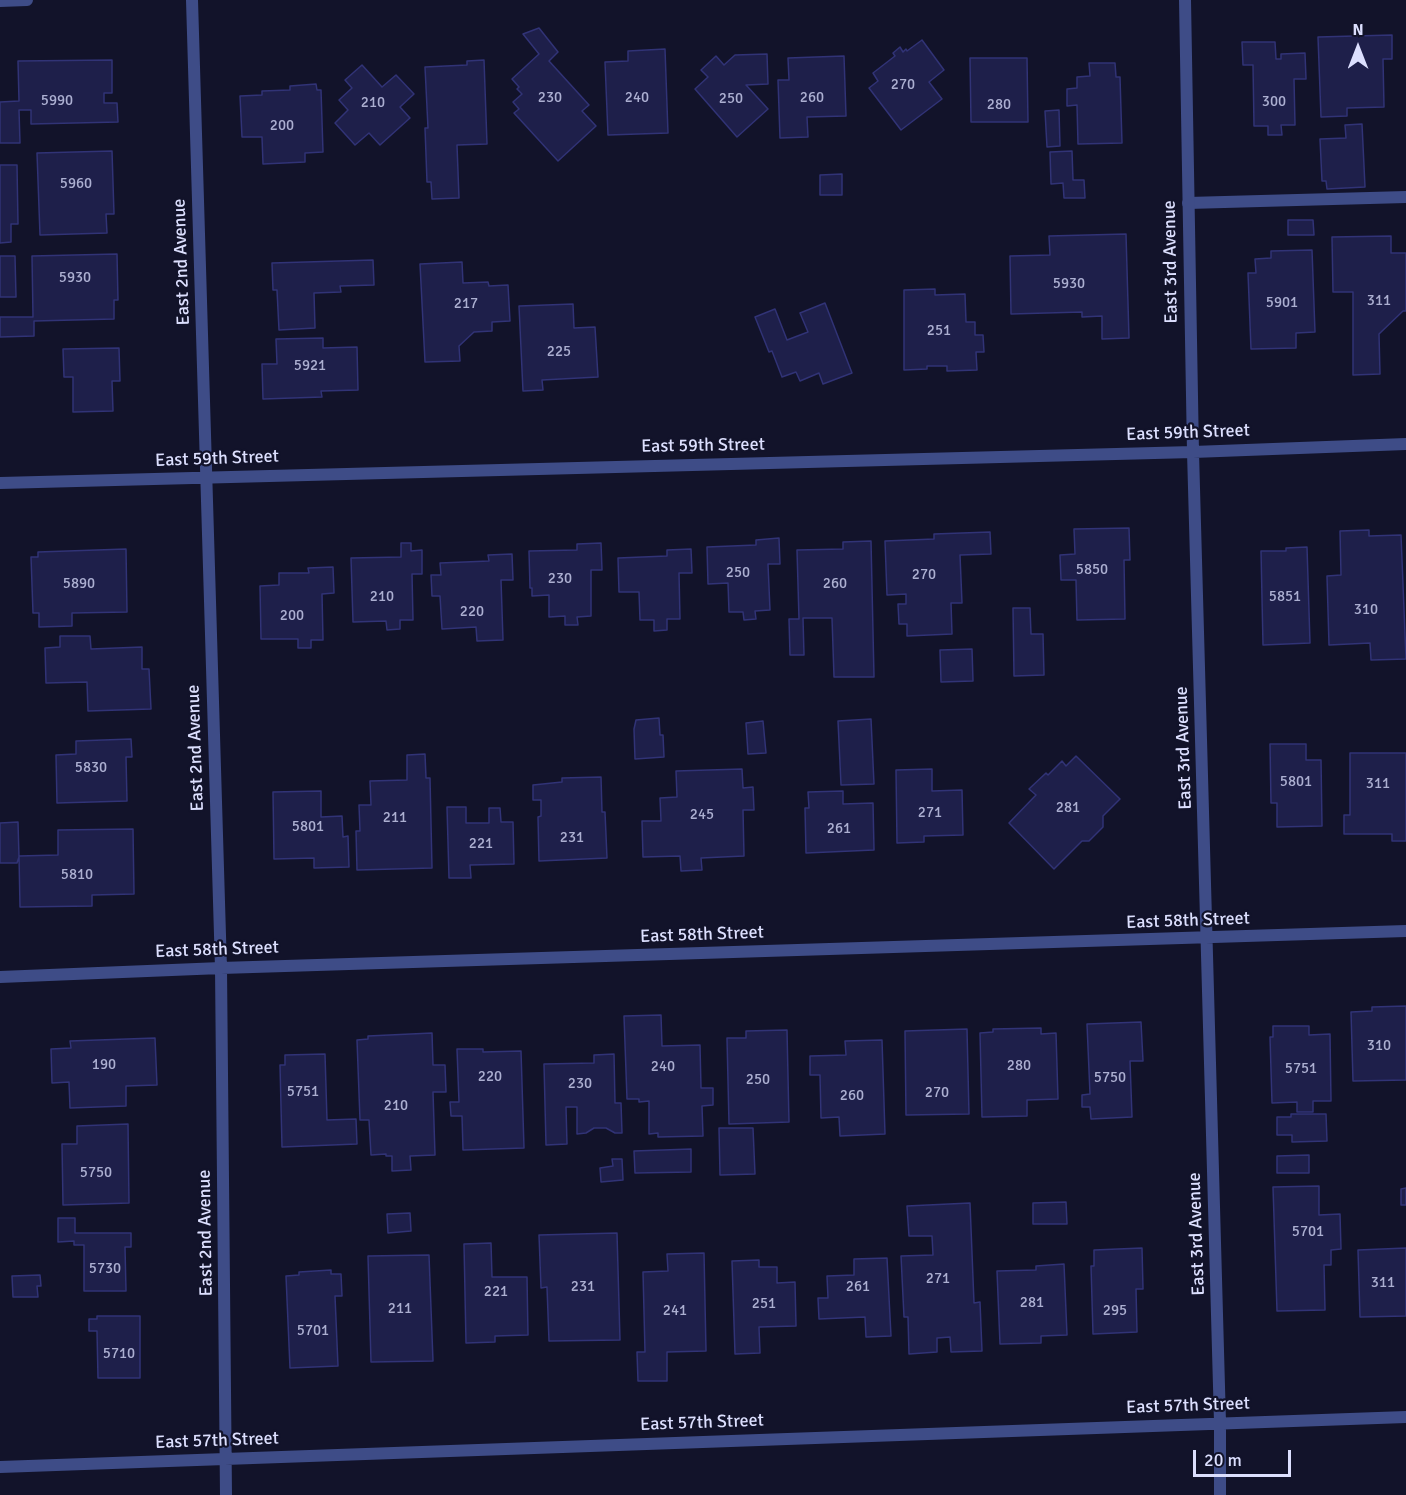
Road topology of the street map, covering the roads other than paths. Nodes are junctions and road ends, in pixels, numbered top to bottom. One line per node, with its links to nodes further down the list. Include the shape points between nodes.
1 (27, 0): 4 (street)
2 (192, 0): 9 (street, East 2nd Avenue)
3 (1185, 0): 6 (street, East 3rd Avenue)
4 (0, 1)
5 (1406, 197): 6 (street)
6 (1188, 203): 8 (street, East 3rd Avenue)
7 (1406, 444): 8 (street, East 59th Street)
8 (1193, 452): 9 (street, East 59th Street); 12 (street, East 3rd Avenue)
9 (206, 477): 10 (street, East 59th Street); 13 (street, East 2nd Avenue)
10 (0, 483)
11 (1406, 931): 12 (street, East 58th Street)
12 (1207, 938): 13 (street, East 58th Street); 16 (street, East 3rd Avenue)
13 (221, 968): 14 (street, East 58th Street); 17 (street, East 2nd Avenue)
14 (0, 977)
15 (1406, 1417): 16 (street, East 57th Street)
16 (1221, 1422): 17 (street, East 57th Street); 20 (street, East 3rd Avenue)
17 (226, 1459): 18 (street, East 57th Street); 19 (street, East 2nd Avenue)
18 (0, 1467)
19 (226, 1495)
20 (1220, 1495)

